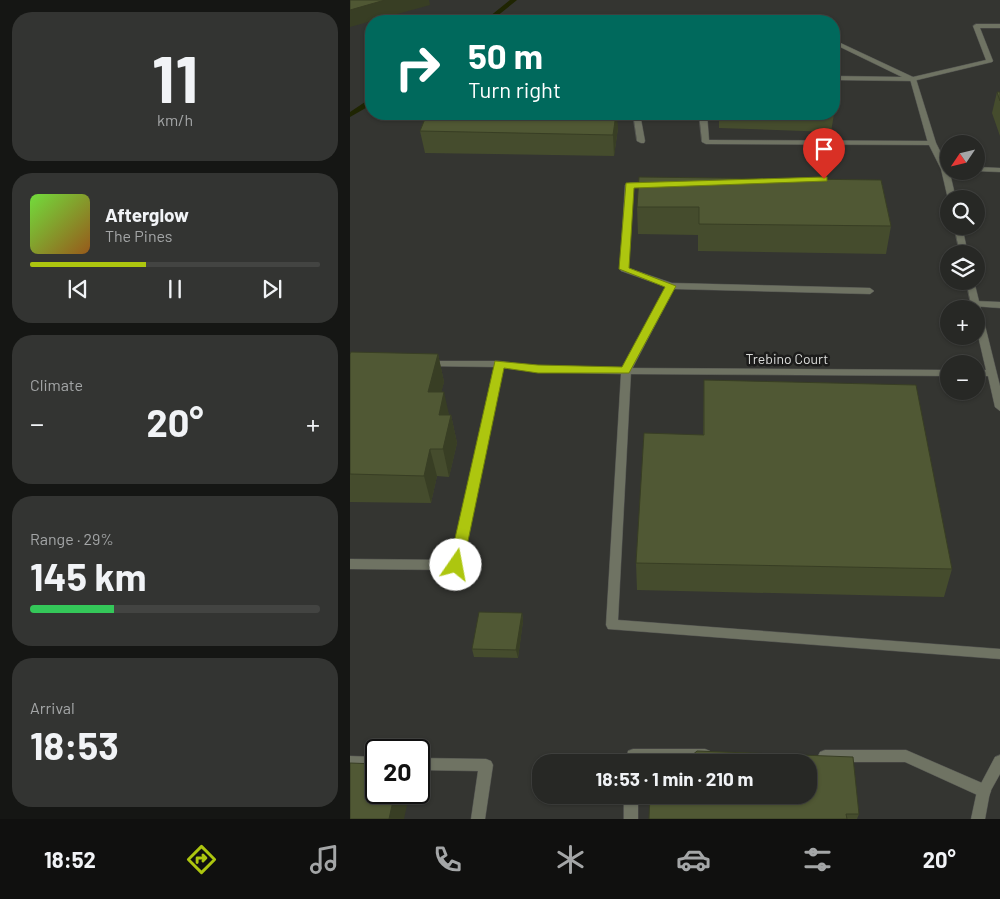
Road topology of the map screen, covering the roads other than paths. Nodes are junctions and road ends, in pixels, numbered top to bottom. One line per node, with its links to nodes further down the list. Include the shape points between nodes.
1 (1000, 26): 3 (street, via 976,26)
2 (840, 45): 6 (street)
3 (990, 61): 4 (street); 6 (street)
4 (1000, 61)
5 (840, 78): 6 (street)
6 (913, 79): 10 (street)
7 (637, 120): 9 (street)
8 (704, 120): 10 (street, via 706,142)
9 (641, 141)
10 (932, 143): 11 (street)
11 (940, 157)
12 (985, 170): 13 (street)
13 (1000, 170)
14 (658, 184): 15 (street, via 629,185 624,269)
15 (671, 286): 16 (street); 22 (street)
16 (870, 291)
17 (985, 304): 18 (street)
18 (1000, 305)
19 (985, 345): 25 (street)
20 (415, 362): 21 (street, Trebino Court)
21 (499, 364): 22 (street, Trebino Court, via 538,369); 27 (street, via 456,565)
22 (626, 370): 23 (street, Trebino Court); 28 (street, via 612,625)
23 (940, 373)
24 (985, 373): 25 (street)
25 (991, 373): 26 (street)
26 (1000, 407)
27 (350, 564)
28 (1000, 654)
29 (817, 756): 34 (street, via 906,756)
30 (1000, 760): 34 (street)
31 (350, 762): 32 (street)
32 (365, 763)
33 (430, 764): 36 (street, via 486,765)
34 (984, 791): 38 (street)
35 (632, 804): 37 (street)
36 (478, 819)
37 (631, 819)
38 (978, 819)

